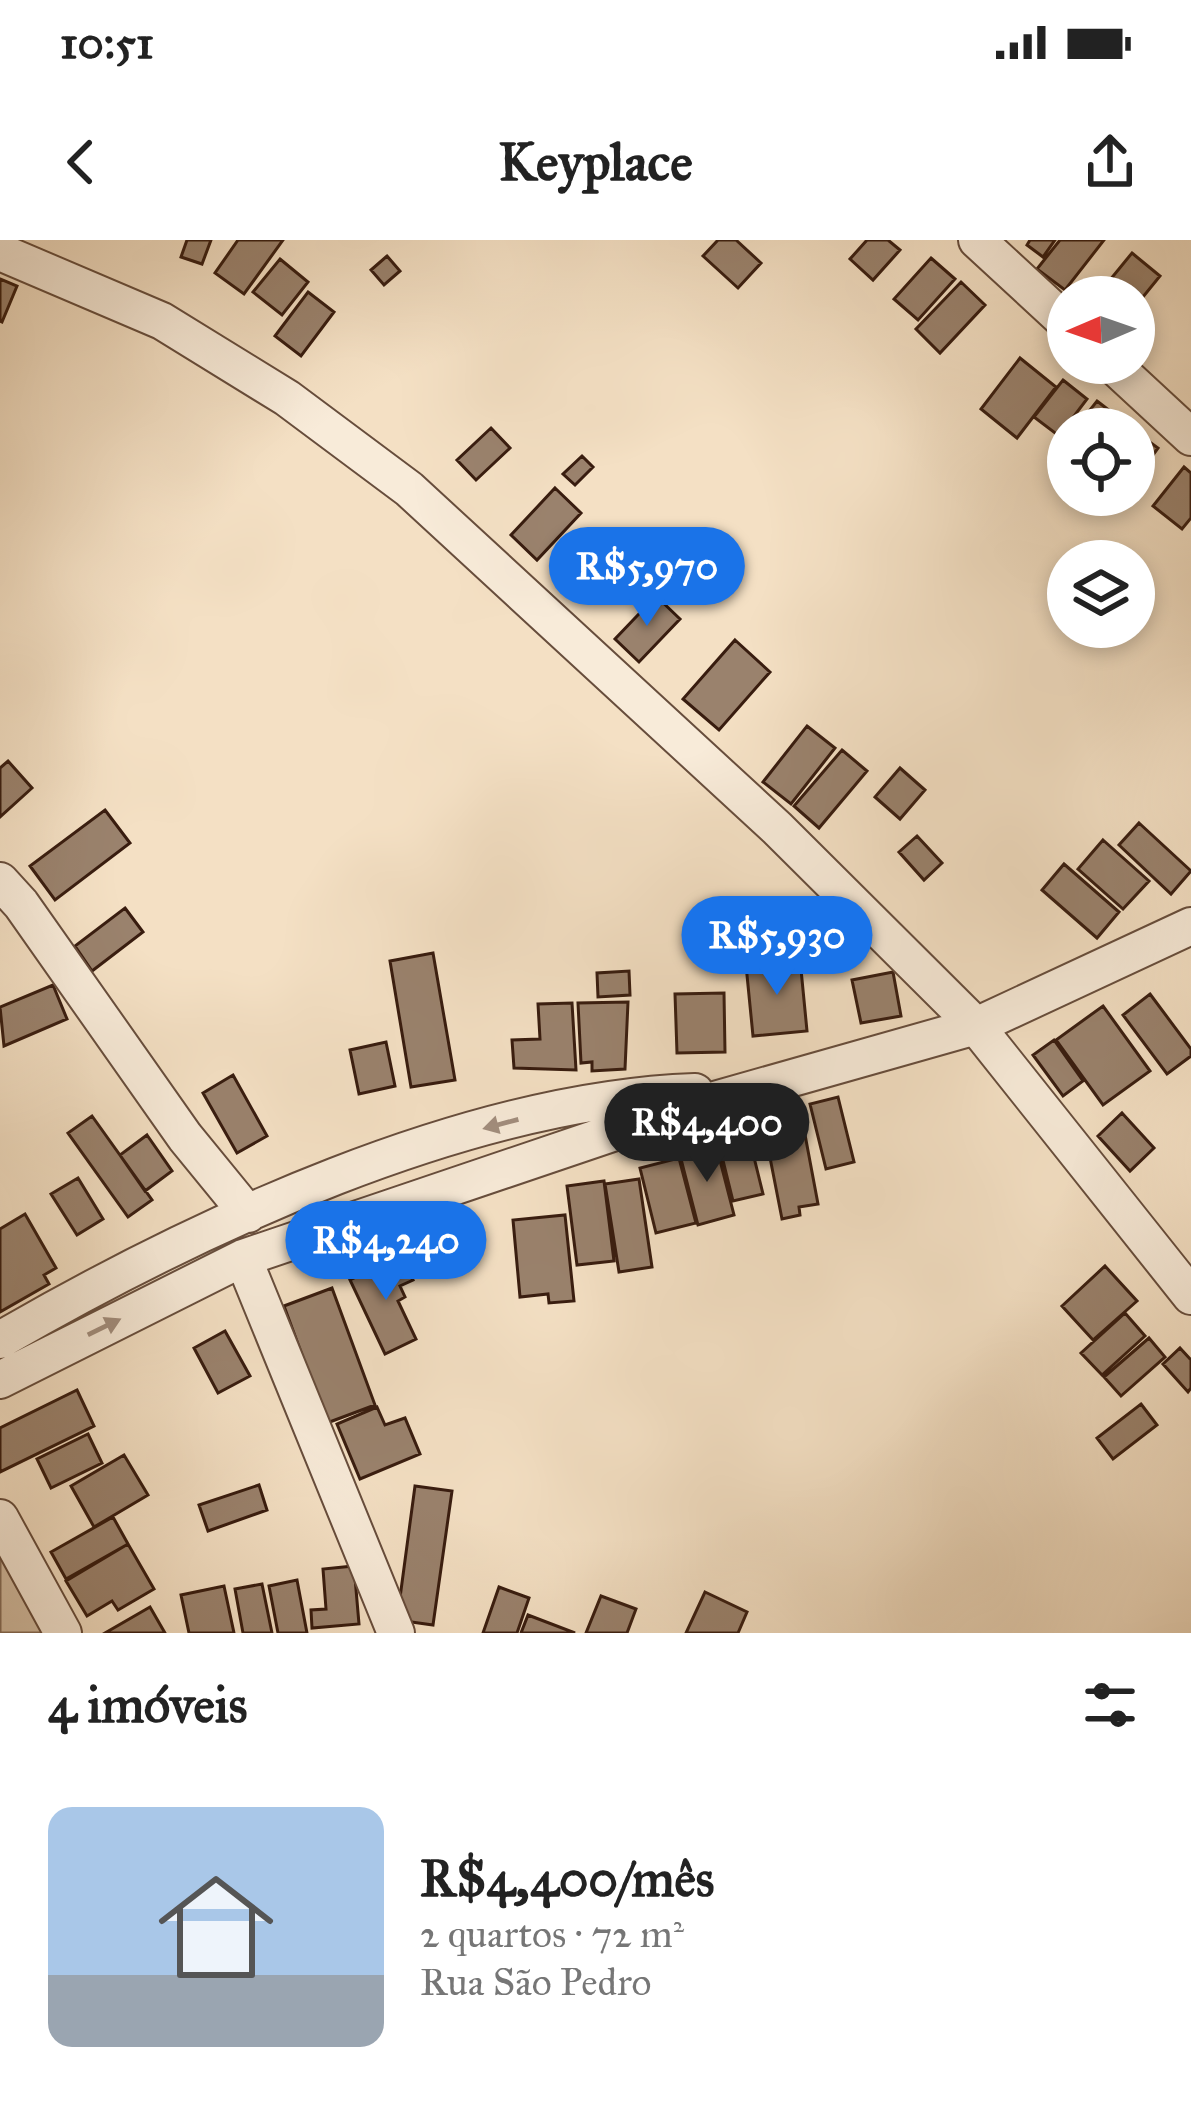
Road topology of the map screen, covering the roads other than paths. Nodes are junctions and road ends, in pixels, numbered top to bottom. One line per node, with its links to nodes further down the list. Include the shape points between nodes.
1 (977, 240): 3 (street)
2 (0, 252): 8 (street, via 162,321 287,398 409,489 777,827)
3 (1047, 305)
4 (1134, 384): 5 (street)
5 (1191, 437)
6 (0, 881): 10 (street)
7 (1191, 926): 8 (street)
8 (976, 1026): 9 (street); 12 (street)
9 (741, 1091): 10 (street, one-way to 10, via 578,1104 348,1171); 11 (street)
10 (248, 1214): 13 (street)
11 (243, 1258): 14 (street, one-way to 11); 17 (street)
12 (1191, 1296)
13 (0, 1340)
14 (0, 1380)
15 (0, 1518): 16 (street)
16 (63, 1633)
17 (396, 1633)

